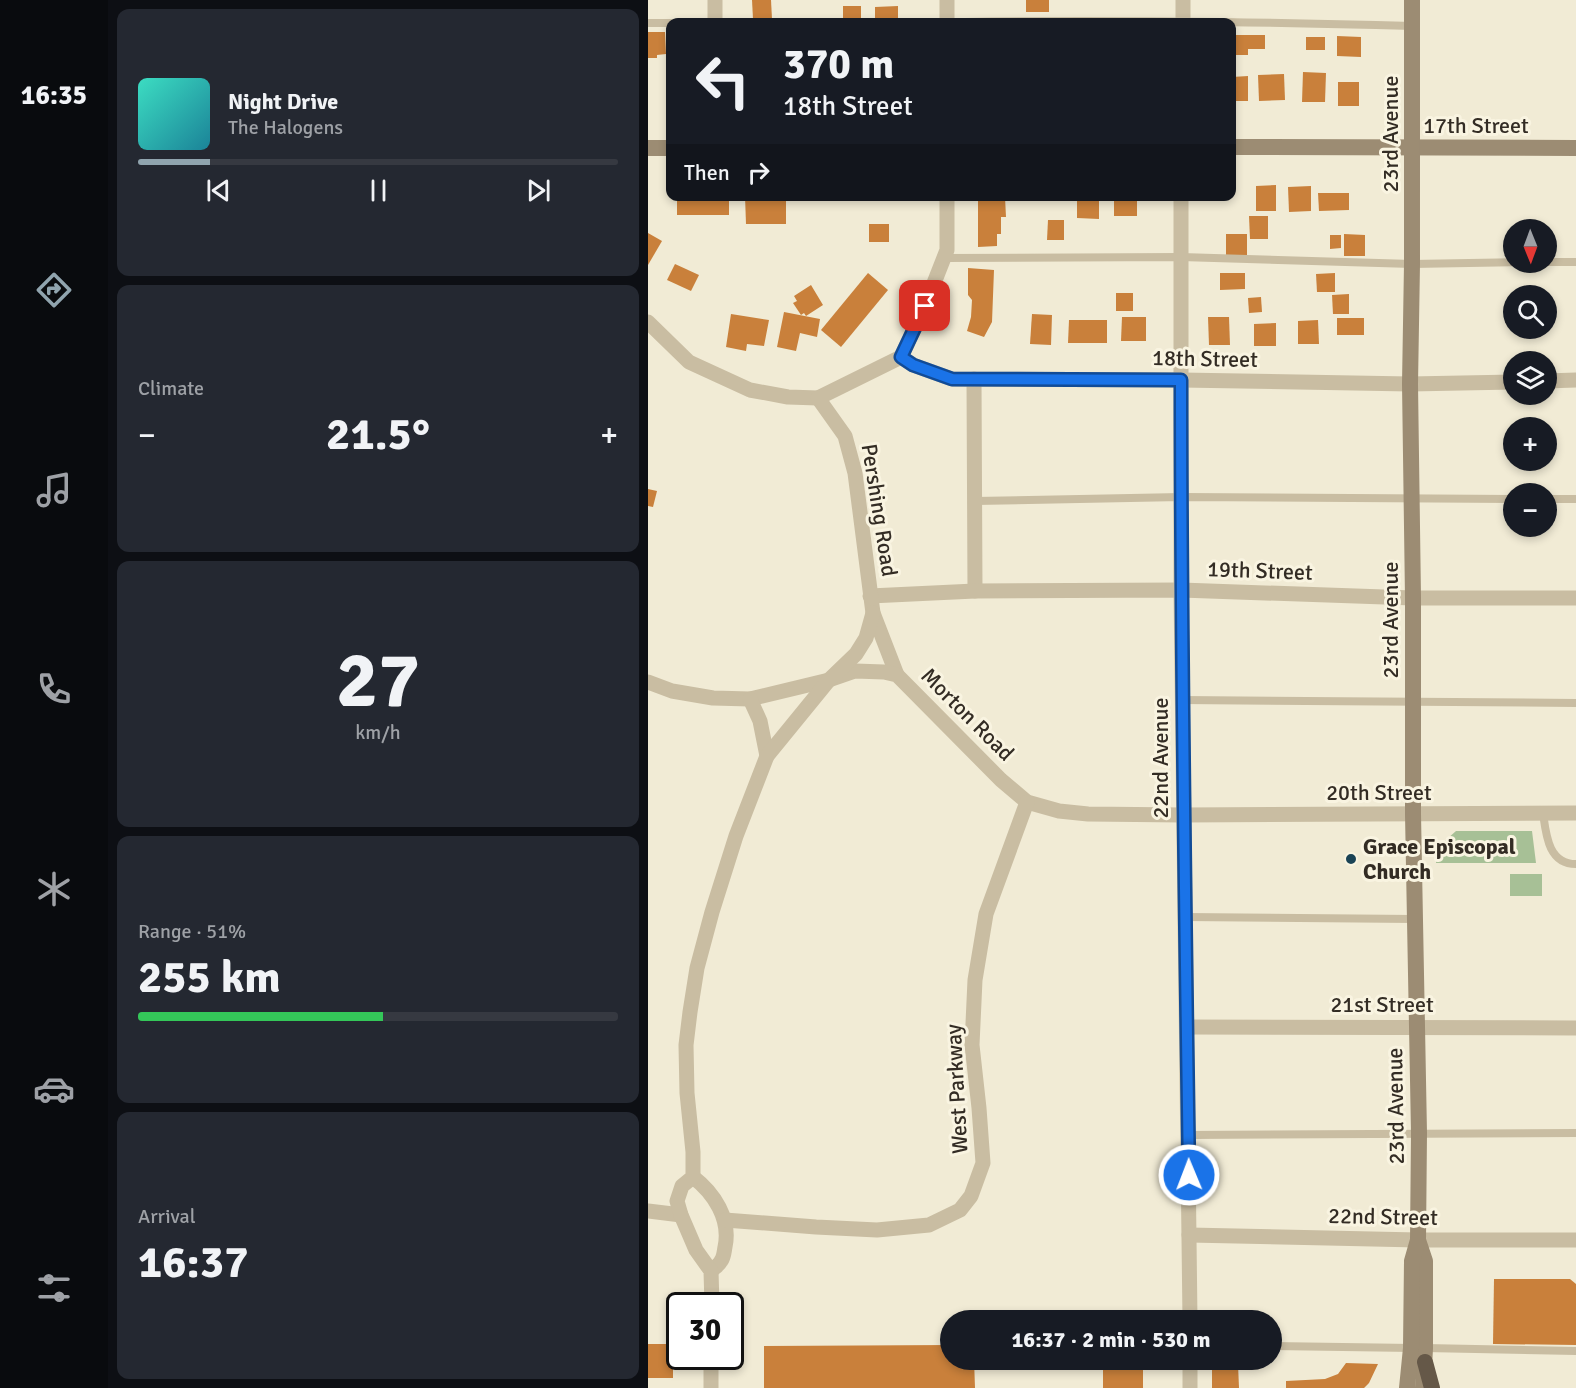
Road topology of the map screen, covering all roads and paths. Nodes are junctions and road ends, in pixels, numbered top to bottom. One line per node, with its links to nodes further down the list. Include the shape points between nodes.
1 (715, 0): 5 (street)
2 (947, 0): 6 (street)
3 (1183, 0): 7 (street)
4 (1412, 0): 11 (main road, 23rd Avenue)
5 (715, 18)
6 (947, 18)
7 (1182, 18)
8 (1236, 22): 11 (lane)
9 (648, 23): 10 (lane)
10 (666, 23)
11 (1413, 26): 13 (main road, 23rd Avenue)
12 (1236, 147): 13 (main road, 17th Street)
13 (1413, 147): 16 (main road, 17th Street); 24 (main road, 23rd Avenue)
14 (648, 148): 15 (main road)
15 (666, 148)
16 (1576, 148)
17 (947, 201): 20 (street, via 947,250)
18 (1181, 201): 19 (street, 22nd Avenue)
19 (1181, 257): 20 (lane); 24 (lane); 28 (street, 22nd Avenue)
20 (943, 258): 26 (street)
21 (1503, 262): 24 (lane)
22 (1557, 262): 23 (lane)
23 (1576, 262)
24 (1412, 264): 32 (main road, 23rd Avenue)
25 (648, 322): 33 (street, via 688,362 750,390)
26 (901, 357): 27 (street, 18th Street, via 952,379); 33 (street)
27 (974, 379): 28 (street, 18th Street); 39 (street)
28 (1181, 380): 32 (street, 18th Street); 34 (street, 22nd Avenue)
29 (1576, 380): 30 (street)
30 (1557, 381)
31 (1503, 382): 32 (street, 18th Street)
32 (1410, 384): 35 (main road, 23rd Avenue)
33 (818, 398): 42 (street, Pershing Road, via 845,436 855,473)
34 (1181, 497): 35 (lane); 39 (lane); 40 (street, 22nd Avenue)
35 (1411, 499): 36 (lane); 43 (main road, 23rd Avenue)
36 (1503, 499)
37 (1557, 499): 38 (lane)
38 (1576, 499)
39 (975, 501): 41 (street)
40 (1181, 590): 41 (street, 19th Street); 43 (street, 19th Street); 50 (street, 22nd Avenue)
41 (975, 591): 42 (street, 19th Street)
42 (870, 596): 45 (street, Pershing Road)
43 (1413, 598): 44 (street, 19th Street); 51 (main road, 23rd Avenue)
44 (1576, 598)
45 (873, 613): 46 (street, Pershing Road); 47 (street, Pershing Road, via 866,638)
46 (897, 675): 47 (street, Morton Road, via 855,671); 54 (street, Morton Road)
47 (829, 680): 49 (street, Morton Road); 53 (street, Pershing Road)
48 (648, 682): 49 (street, Morton Road, via 672,691 713,698)
49 (750, 699): 53 (street, via 760,721)
50 (1182, 700): 51 (lane); 58 (street, 22nd Avenue)
51 (1413, 702): 52 (lane); 57 (main road, 23rd Avenue)
52 (1576, 702)
53 (767, 756): 68 (street, Pershing Road, via 712,912 690,1012 686,1045)
54 (1027, 802): 58 (street, Morton Road, via 1059,812); 71 (street, West Parkway, via 986,914 975,980 972,1045 982,1162 971,1196 960,1210 929,1224 877,1230)
55 (1544, 813): 56 (street, 20th Street); 57 (street, 20th Street); 59 (lane, via 1546,838 1554,855)
56 (1576, 813)
57 (1413, 814): 58 (street, 20th Street); 61 (main road, 23rd Avenue)
58 (1183, 815): 60 (street, 22nd Avenue)
59 (1576, 864)
60 (1185, 917): 61 (lane); 62 (street, 22nd Avenue)
61 (1414, 919): 63 (main road, 23rd Avenue)
62 (1187, 1027): 63 (street, 21st Street); 67 (street, 22nd Avenue)
63 (1416, 1027): 64 (street, 21st Street); 65 (main road, 23rd Avenue)
64 (1576, 1028)
65 (1419, 1133): 66 (lane); 67 (lane); 73 (main road, 23rd Avenue)
66 (1576, 1133)
67 (1188, 1135): 72 (street, 22nd Avenue)
68 (693, 1177): 70 (street, via 682,1186 678,1201); 71 (street, via 704,1186)
69 (648, 1211): 70 (street)
70 (681, 1215): 75 (street, via 696,1250)
71 (725, 1220): 75 (street, via 722,1260)
72 (1189, 1235): 73 (street, 22nd Street); 77 (street, 22nd Avenue)
73 (1418, 1240): 74 (street, 22nd Street); 80 (main road, 23rd Avenue, via 1425,1261)
74 (1576, 1240)
75 (711, 1271): 76 (street)
76 (711, 1292)
77 (1190, 1310)
78 (1282, 1346): 80 (lane)
79 (1576, 1351): 80 (lane)
80 (1421, 1353): 85 (main road, 23rd Avenue); 86 (main road, 23rd Avenue); 87 (highway)
81 (711, 1370): 83 (street)
82 (1190, 1370): 84 (street)
83 (711, 1388)
84 (1190, 1388)
85 (1407, 1388)
86 (1423, 1388)
87 (1432, 1388)

